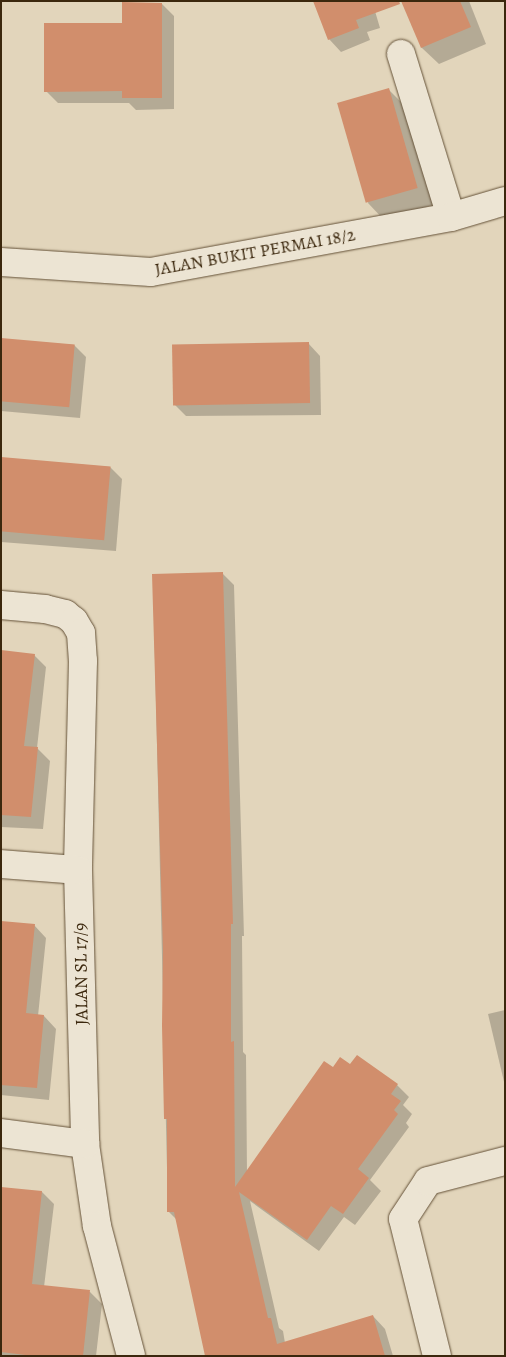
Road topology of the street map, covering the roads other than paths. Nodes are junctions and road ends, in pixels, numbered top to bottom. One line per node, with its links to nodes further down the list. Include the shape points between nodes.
1 (401, 54): 3 (street)
2 (505, 201): 3 (street, JALAN BUKIT PERMAI 18/2)
3 (451, 217): 4 (street, JALAN BUKIT PERMAI 18/2, via 151,272)
4 (1, 262)
5 (1, 605): 7 (street, JALAN SL 17/9, via 45,609 70,616 81,634)
6 (1, 864): 7 (street)
7 (78, 870): 9 (street, JALAN SL 17/9)
8 (1, 1133): 9 (street)
9 (85, 1144): 11 (street, JALAN SL 17/9, via 98,1226)
10 (505, 1161): 12 (street, via 428,1181 403,1219)
11 (131, 1356)
12 (437, 1356)

